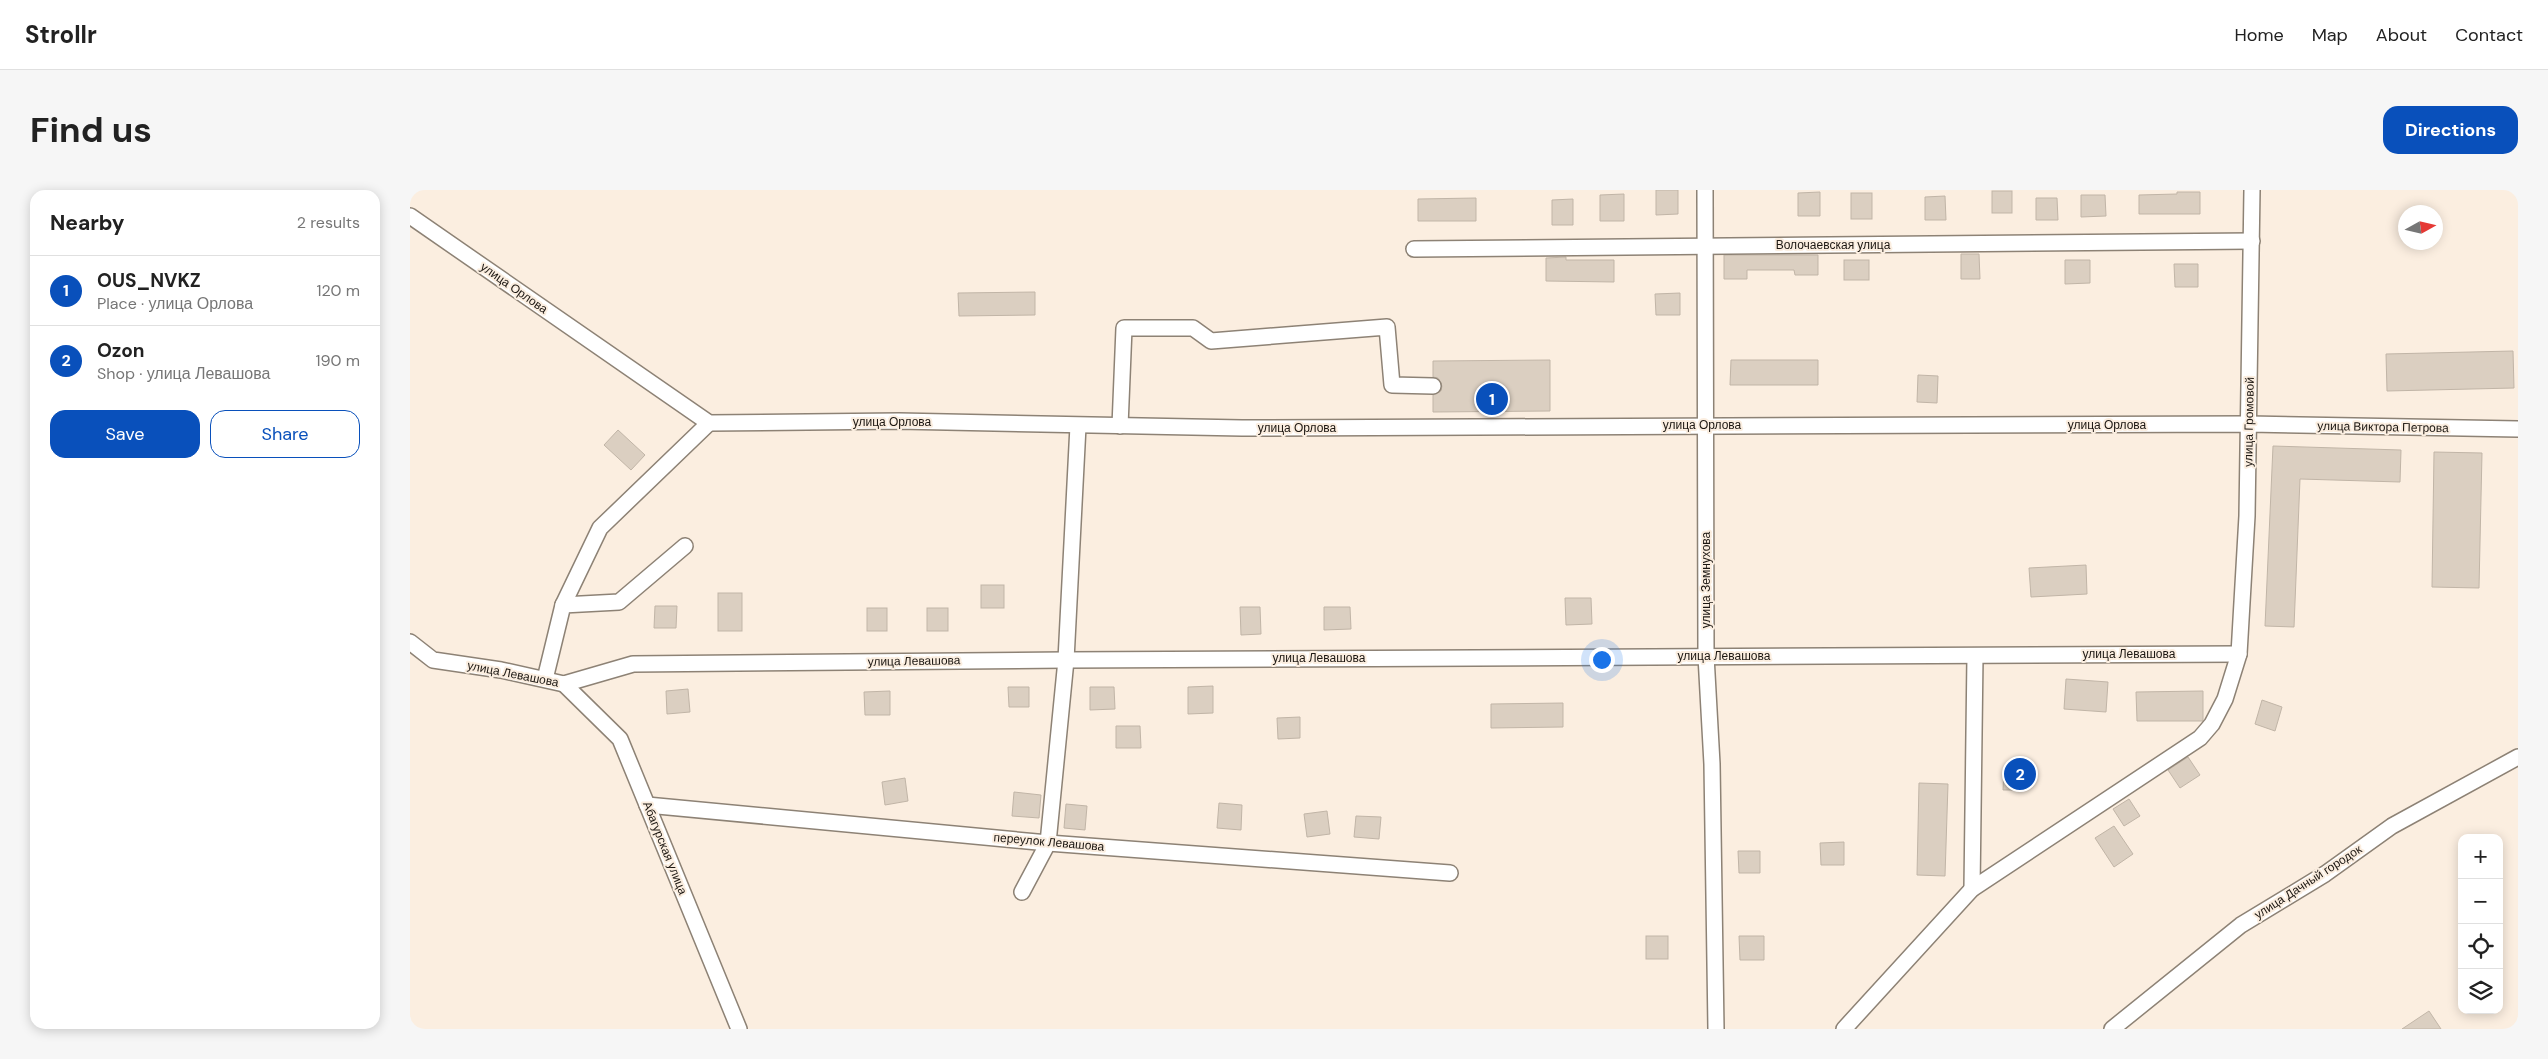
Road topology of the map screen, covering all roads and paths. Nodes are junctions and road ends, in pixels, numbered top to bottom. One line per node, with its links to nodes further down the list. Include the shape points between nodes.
1 (1705, 190): 5 (street, улица Земнухова)
2 (2252, 190): 4 (street, улица Громовой)
3 (410, 216): 8 (street, улица Орлова)
4 (2252, 242): 5 (street, Волочаевская улица); 10 (street, улица Громовой)
5 (1706, 246): 6 (street, Волочаевская улица); 9 (street, улица Земнухова)
6 (1414, 249)
7 (1433, 386): 12 (street, via 1392,385 1387,327 1211,341 1193,328 1124,328)
8 (709, 422): 11 (street, улица Орлова, via 899,421); 15 (street, via 600,528)
9 (1706, 424): 10 (street, улица Орлова); 12 (street, улица Орлова); 18 (street, улица Земнухова)
10 (2248, 424): 13 (street, улица Виктора Петрова); 17 (street, улица Громовой, via 2247,516)
11 (1078, 426): 12 (street, улица Орлова); 20 (street)
12 (1120, 426)
13 (2518, 429)
14 (685, 546): 15 (street, via 619,602)
15 (563, 605): 21 (street)
16 (410, 642): 21 (street, улица Левашова, via 433,660)
17 (2239, 654): 19 (street, улица Левашова); 27 (street, улица Громовой, via 2225,699 2212,724 2200,738)
18 (1706, 656): 19 (street, улица Левашова); 20 (street, улица Левашова); 30 (street, улица Земнухова, via 1712,764)
19 (1975, 656): 27 (street)
20 (1066, 660): 22 (street, улица Левашова, via 633,664); 25 (street)
21 (544, 678): 22 (street, улица Левашова)
22 (564, 684): 24 (street, Абагурская улица, via 620,739)
23 (2518, 757): 32 (street, улица Дачный городок, via 2392,826 2326,874 2241,925)
24 (647, 805): 25 (street, переулок Левашова); 29 (street, Абагурская улица)
25 (1048, 843): 26 (street, переулок Левашова); 28 (street)
26 (1450, 873)
27 (1972, 889): 31 (street, улица Громовой)
28 (1022, 892)
29 (739, 1029)
30 (1716, 1029)
31 (1844, 1029)
32 (2112, 1029)

